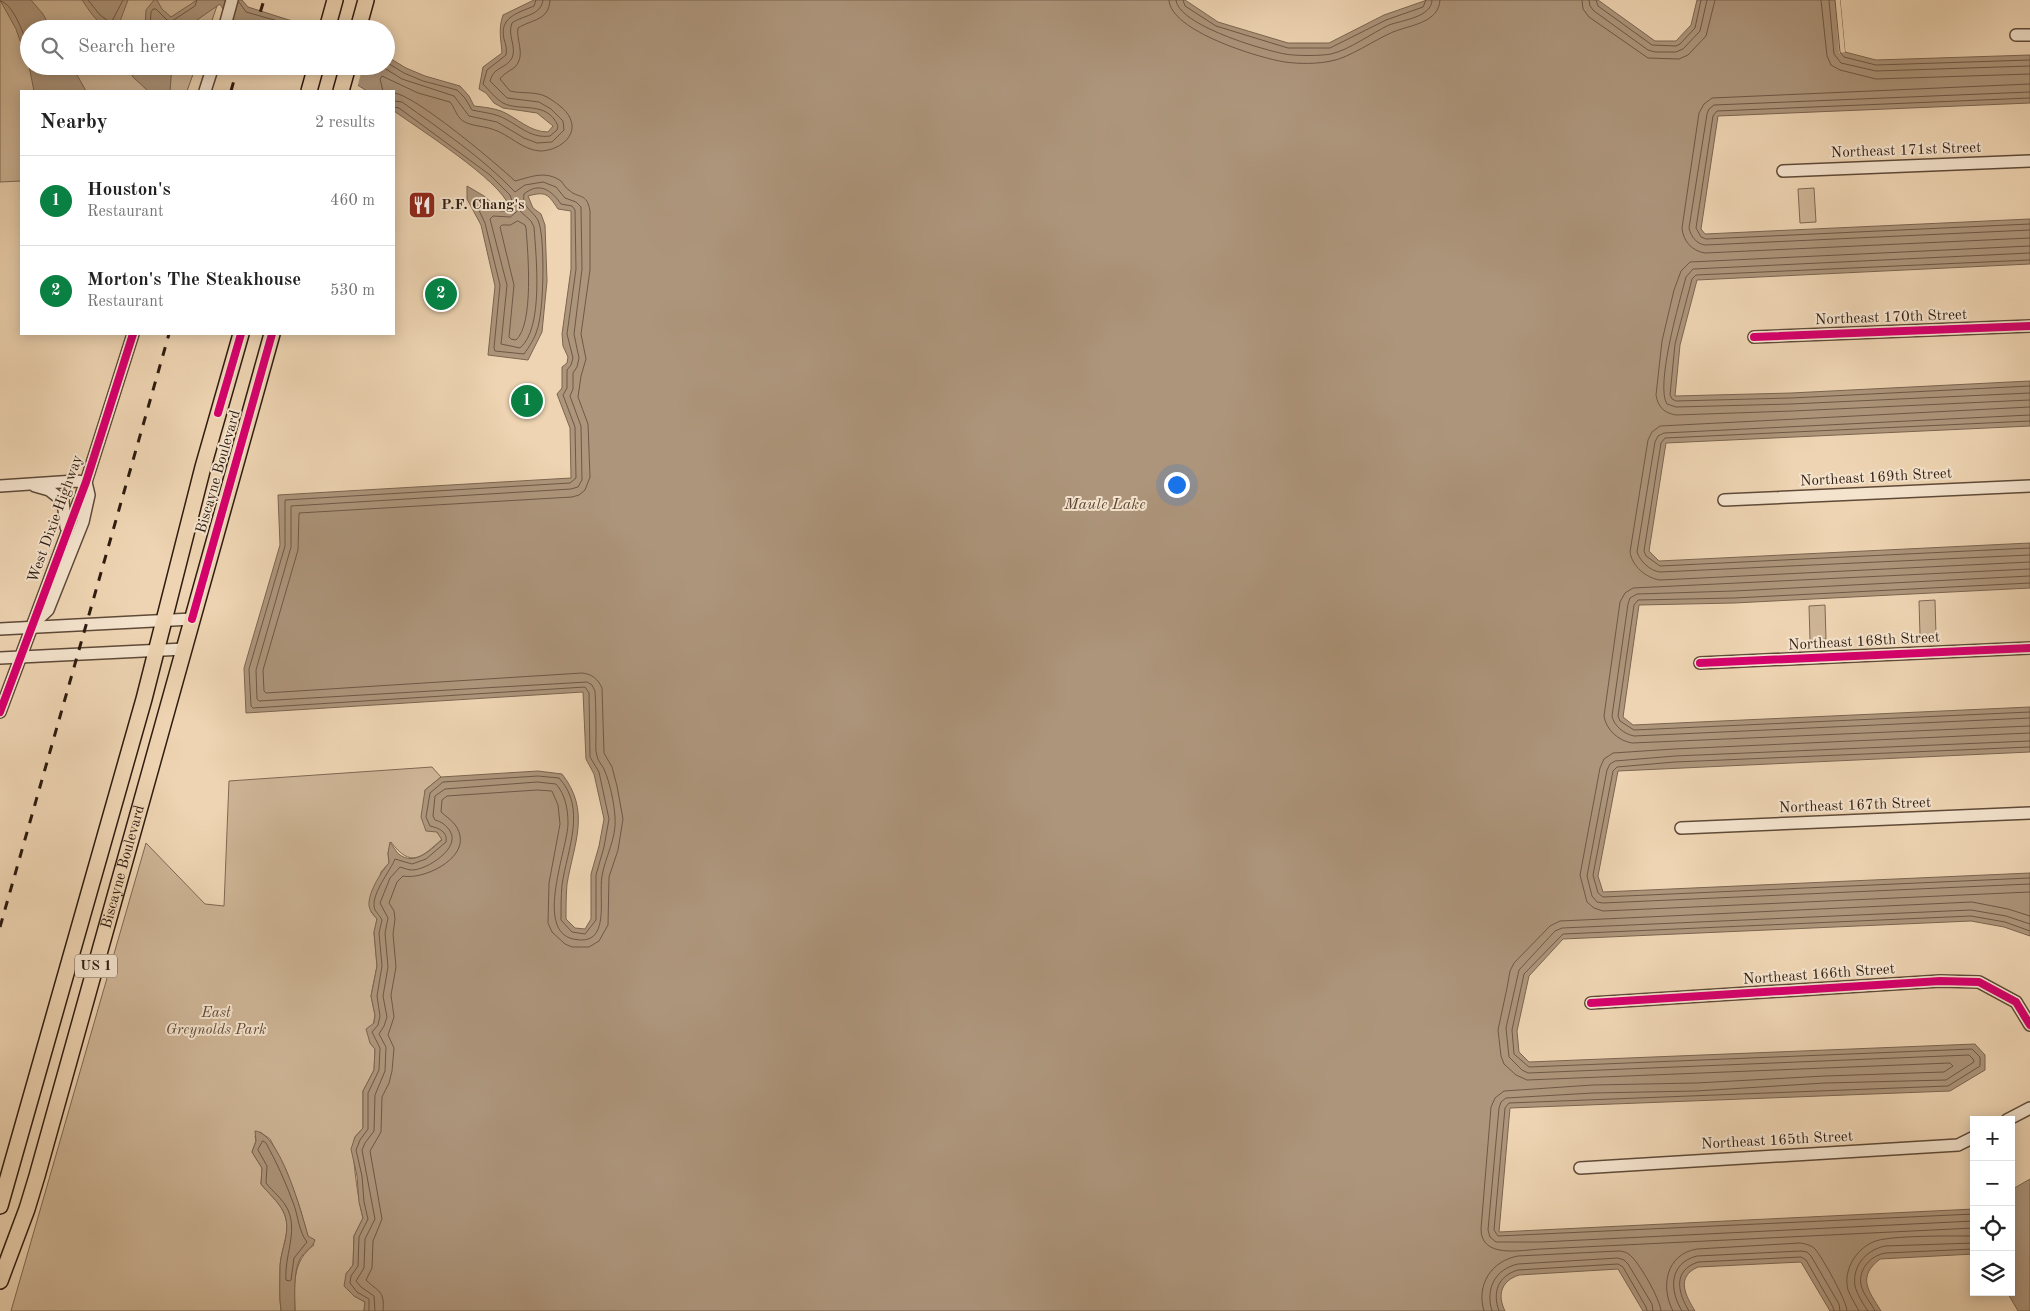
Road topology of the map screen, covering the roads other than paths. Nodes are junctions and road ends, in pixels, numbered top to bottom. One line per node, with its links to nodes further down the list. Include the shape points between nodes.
1 (232, 0): 4 (street)
2 (335, 0): 5 (main road)
3 (366, 0): 6 (main road)
4 (226, 20)
5 (329, 20)
6 (360, 20)
7 (2030, 34): 8 (street)
8 (2016, 35)
9 (210, 75): 13 (street)
10 (314, 75): 12 (main road)
11 (345, 75): 14 (main road)
12 (310, 88)
13 (205, 90)
14 (341, 90)
15 (2030, 161): 16 (street, Northeast 171st Street)
16 (1783, 171)
17 (2030, 326): 21 (street, Northeast 170th Street)
18 (133, 335): 22 (street, West Dixie Highway)
19 (241, 335): 29 (main road, Biscayne Boulevard / US 1)
20 (272, 335): 28 (main road, Biscayne Boulevard / US 1)
21 (1754, 337)
22 (86, 482): 23 (street); 27 (street, West Dixie Highway); 30 (street, West Dixie Highway, via 89,495 83,522 48,610)
23 (29, 484): 24 (street); 27 (street, via 49,490 63,501)
24 (0, 486)
25 (2030, 486): 26 (street, Northeast 169th Street)
26 (1724, 500)
27 (66, 532): 30 (street, West Dixie Highway, via 58,560)
28 (192, 619): 29 (street); 33 (main road, Biscayne Boulevard / US 1)
29 (164, 620): 30 (street); 34 (main road, Biscayne Boulevard / US 1)
30 (30, 626): 31 (street); 35 (street, West Dixie Highway)
31 (0, 629)
32 (2030, 648): 37 (street, Northeast 168th Street)
33 (184, 649): 34 (street); 48 (main road, Biscayne Boulevard / US 1, via 37,1176)
34 (157, 650): 35 (street); 47 (main road, Biscayne Boulevard / US 1)
35 (20, 656): 36 (street); 38 (street, West Dixie Highway)
36 (0, 658)
37 (1700, 663)
38 (1, 705)
39 (2030, 813): 40 (street, Northeast 167th Street)
40 (1681, 828)
41 (1591, 1003): 42 (street, Northeast 166th Street, via 1940,981 1979,982 2016,1002)
42 (2030, 1025)
43 (2030, 1108): 44 (street)
44 (2015, 1116)
45 (1970, 1139): 46 (street, Northeast 165th Street, via 1958,1145)
46 (1580, 1168)
47 (0, 1206)
48 (0, 1281)

